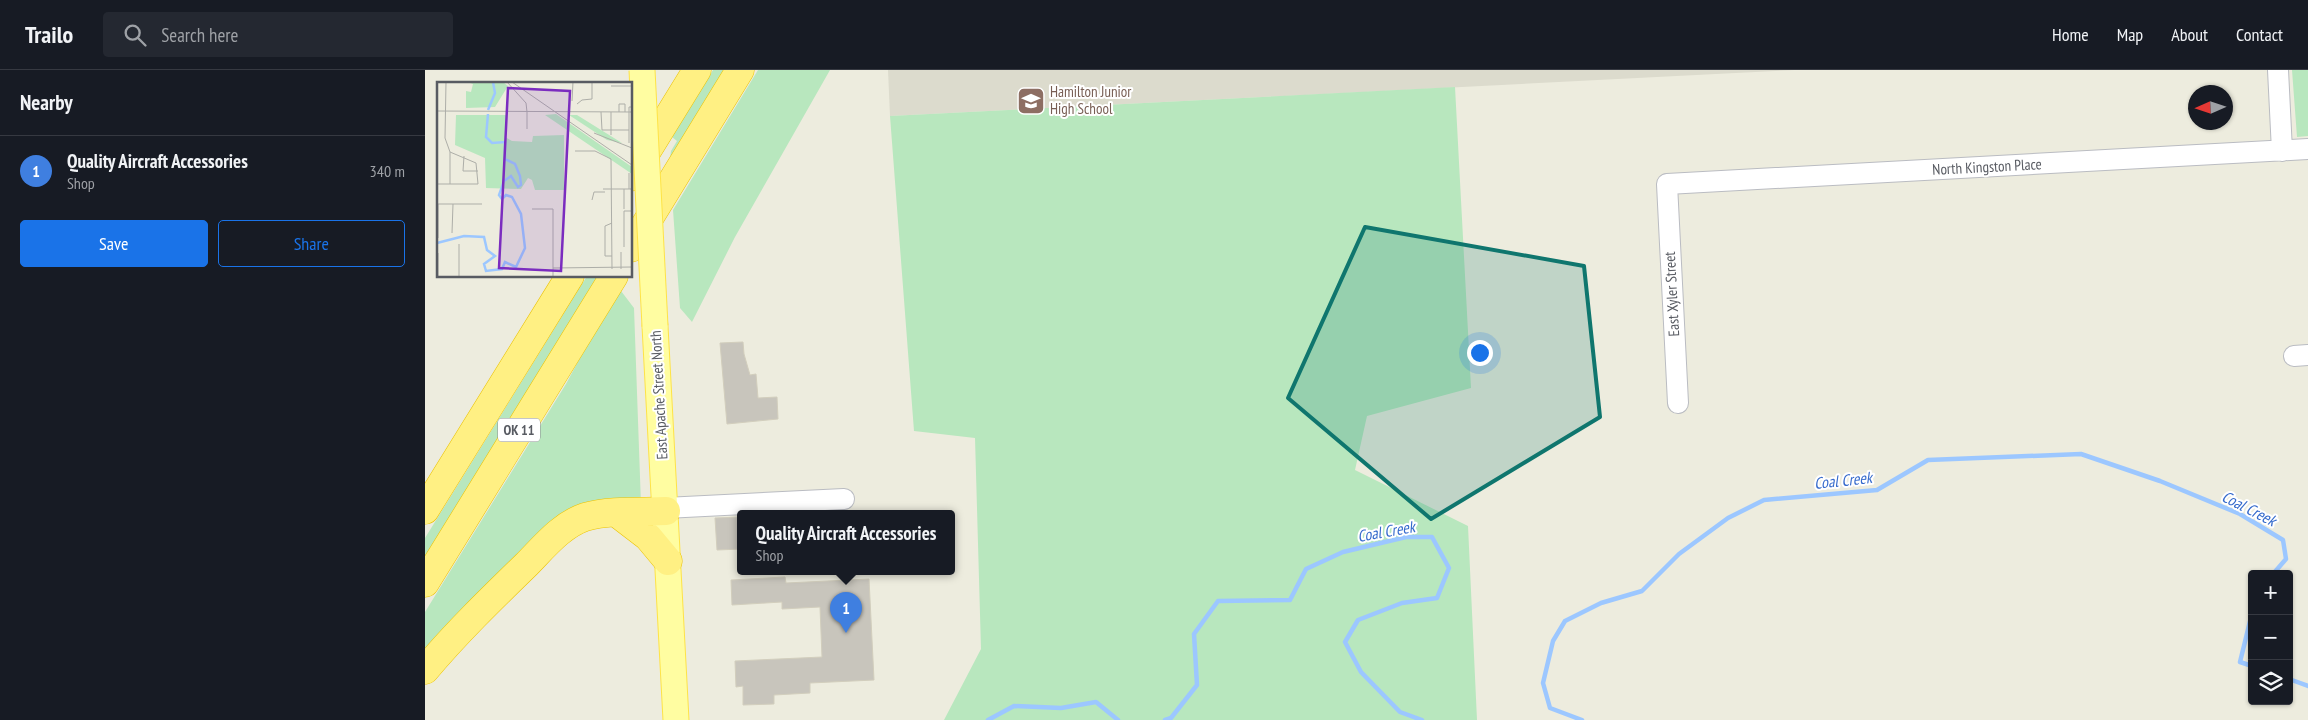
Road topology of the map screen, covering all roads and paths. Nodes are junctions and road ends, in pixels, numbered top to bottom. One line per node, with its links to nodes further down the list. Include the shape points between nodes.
1 (642, 70): 15 (main road, East Apache Street North, bridge)
2 (697, 70): 7 (highway)
3 (740, 70): 9 (highway)
4 (2278, 70): 6 (street)
5 (2308, 150): 6 (street, North Kingston Place)
6 (2282, 151): 8 (street, North Kingston Place)
7 (633, 173)
8 (1667, 184): 12 (street, East Xyler Street)
9 (633, 245)
10 (569, 278): 14 (highway, OK 11)
11 (613, 278): 18 (highway, OK 11)
12 (1678, 403)
13 (844, 498): 15 (street)
14 (425, 510)
15 (665, 510): 16 (highway); 17 (main road, East Apache Street North)
16 (618, 514): 17 (highway, via 648,537); 19 (highway, via 585,518 570,525 502,588)
17 (668, 561): 20 (main road, East Apache Street North)
18 (425, 583)
19 (425, 670)
20 (676, 720)

